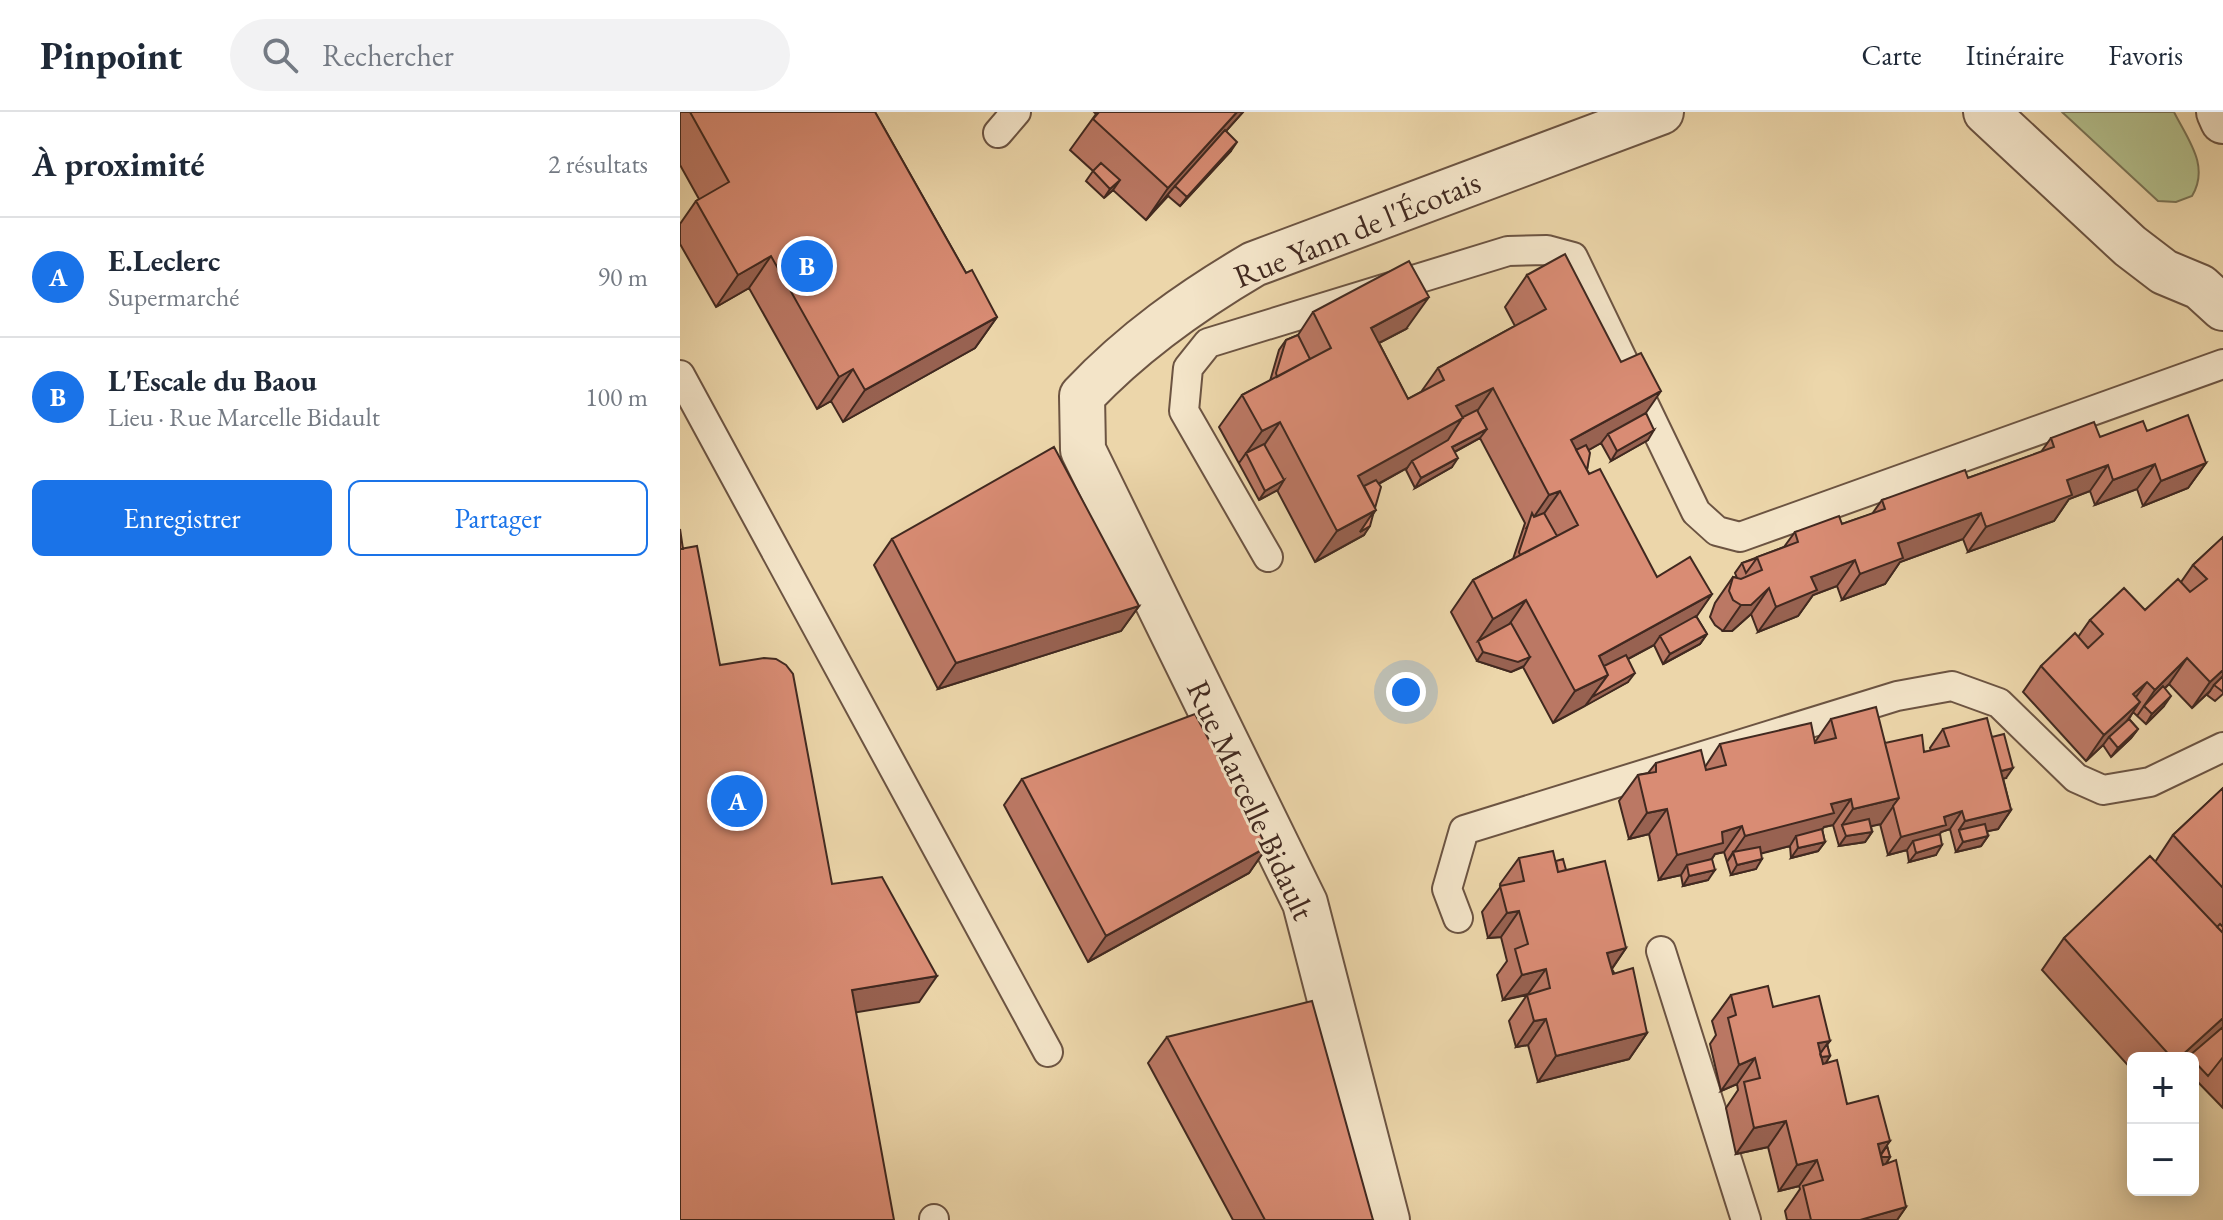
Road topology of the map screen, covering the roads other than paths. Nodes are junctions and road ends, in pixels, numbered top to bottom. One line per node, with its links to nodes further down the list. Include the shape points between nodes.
1 (1016, 112): 6 (lane)
2 (1661, 112): 10 (street, Rue Yann de l'Écotais, via 1254,264 1163,323)
3 (1986, 112): 7 (street, via 2164,272)
4 (2219, 112): 5 (street)
5 (2223, 121)
6 (998, 133)
7 (2215, 285)
8 (2223, 364): 11 (lane, via 1740,537 1717,531 1696,512 1573,257 1547,250 1508,251 1208,343 1188,368 1184,411)
9 (680, 375): 15 (lane)
10 (1082, 396): 16 (street, Rue Marcelle Bidault, via 1083,450 1305,903)
11 (1268, 557)
12 (2223, 747): 13 (lane, via 2150,782 2103,790 2076,778 1999,703 1952,686 1897,696 1464,830 1447,889)
13 (1458, 918)
14 (1661, 951): 17 (lane)
15 (1048, 1052)
16 (1387, 1220)
17 (1746, 1220)

